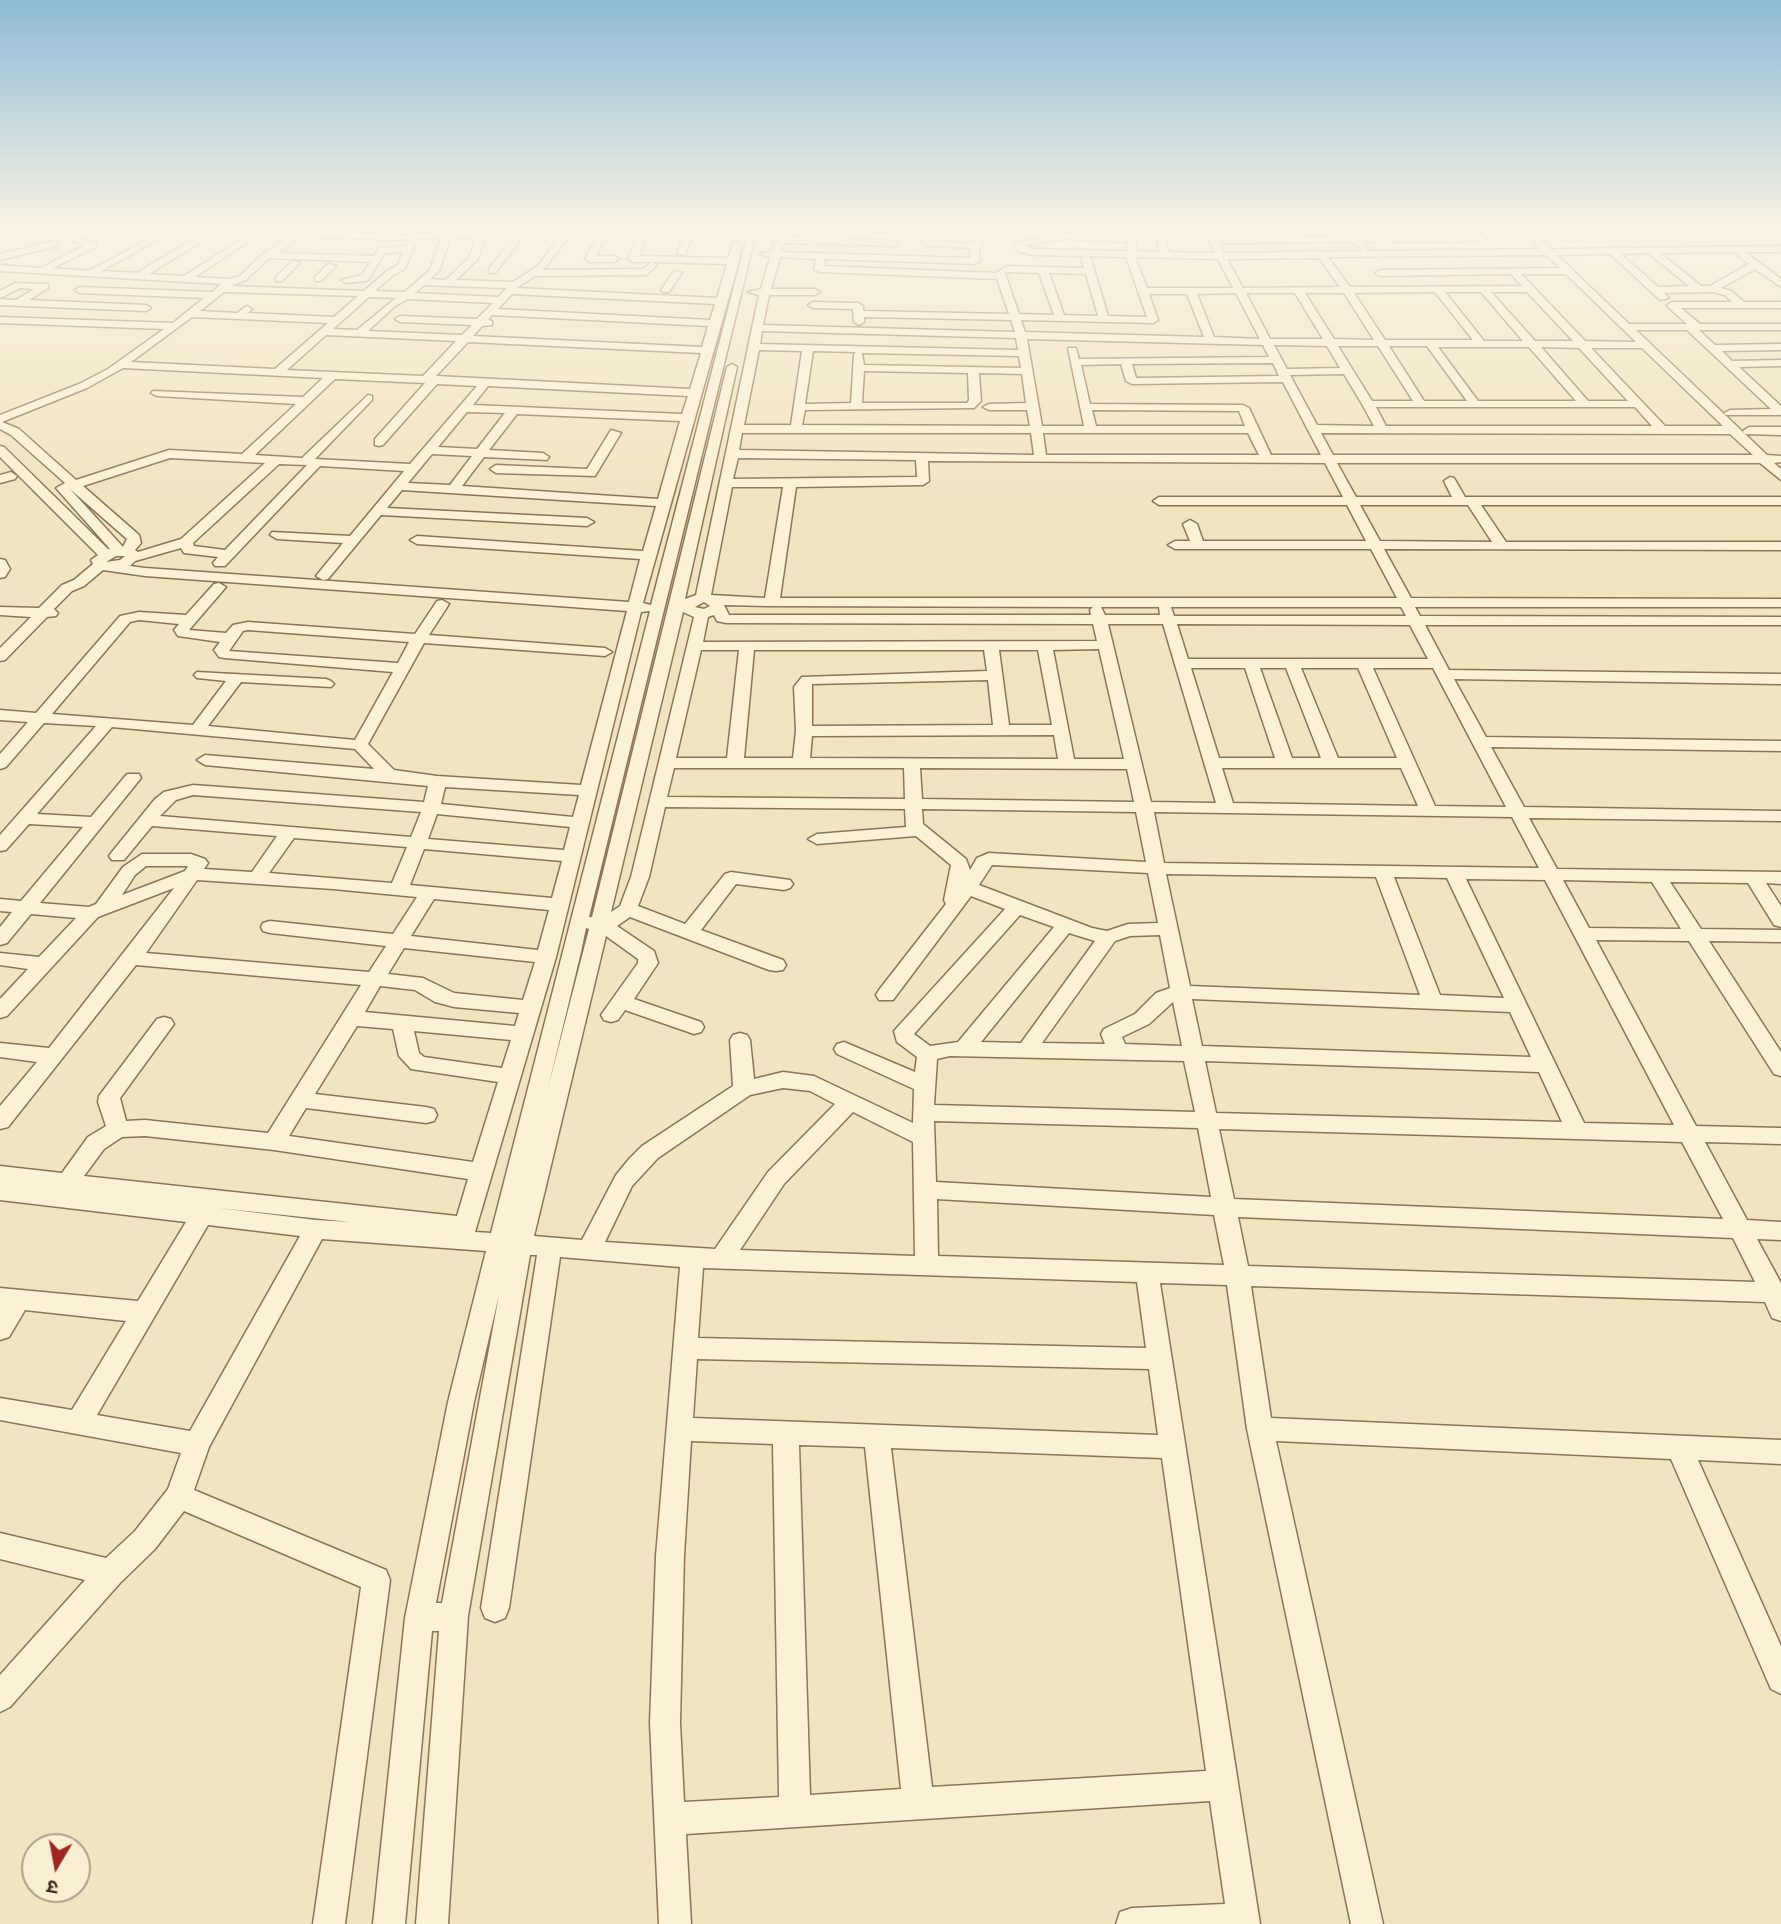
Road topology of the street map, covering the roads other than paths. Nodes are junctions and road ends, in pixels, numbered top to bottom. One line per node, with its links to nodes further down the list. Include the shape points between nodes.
1 (37, 319): 33 (street)
2 (185, 319): 37 (street)
3 (307, 319): 31 (street)
4 (375, 319): 47 (street)
5 (407, 319): 48 (street)
6 (429, 319): 34 (street)
7 (446, 319): 34 (street)
8 (484, 319): 36 (street)
9 (590, 319): 36 (street, via 583,328)
10 (629, 319): 35 (street)
11 (684, 319): 35 (street)
12 (715, 319): 69 (street)
13 (738, 319): 90 (street)
14 (760, 319): 41 (street)
15 (811, 319): 42 (street)
16 (859, 319): 44 (street)
17 (1016, 319): 49 (street)
18 (1077, 319): 32 (street)
19 (1153, 319): 32 (street)
20 (1202, 319): 53 (street)
21 (1256, 319): 54 (street)
22 (1317, 319): 55 (street)
23 (1366, 319): 56 (street)
24 (1461, 319): 59 (street)
25 (1509, 319): 60 (street)
26 (1558, 319): 61 (street)
27 (1624, 319): 38 (street)
28 (1624, 319): 38 (street)
29 (1685, 319): 39 (street)
30 (0, 320): 33 (street)
31 (337, 320): 45 (street)
32 (1104, 320)
33 (34, 321): 37 (street)
34 (444, 321): 36 (street)
35 (677, 321): 65 (street)
36 (480, 323): 52 (street)
37 (176, 326): 77 (street)
38 (1633, 327): 39 (street); 62 (street); 110 (street)
39 (1693, 327): 40 (street); 67 (street)
40 (1781, 327)
41 (758, 328): 42 (street); 63 (street)
42 (810, 329): 44 (street)
43 (582, 330): 58 (street)
44 (858, 330): 46 (street)
45 (325, 331): 47 (street); 82 (street)
46 (898, 331): 49 (street); 70 (street)
47 (360, 333): 48 (street)
48 (395, 335): 52 (street)
49 (1021, 335): 50 (street); 71 (street)
50 (1069, 336): 51 (street); 74 (street)
51 (1118, 337): 53 (street); 72 (street)
52 (465, 339): 58 (street); 85 (street)
53 (1210, 340): 54 (street)
54 (1268, 342): 55 (street); 73 (street)
55 (1332, 342): 56 (street); 81 (street)
56 (1381, 342): 57 (street); 97 (street)
57 (1429, 342): 59 (street); 98 (street)
58 (570, 343): 65 (street)
59 (1480, 343): 60 (street)
60 (1531, 344): 61 (street); 99 (street)
61 (1581, 344): 62 (street); 100 (street)
62 (1645, 345): 122 (street)
63 (755, 346): 66 (street); 114 (street)
64 (1781, 347): 67 (street)
65 (660, 348): 69 (street)
66 (808, 348): 68 (street); 102 (street)
67 (1712, 348): 76 (street)
68 (859, 349): 70 (street); 78 (street)
69 (708, 350): 89 (street)
70 (894, 350): 71 (street)
71 (1022, 353): 80 (street)
72 (1123, 356): 73 (street); 74 (street); 86 (street)
73 (1277, 360): 84 (street)
74 (1075, 362): 105 (street)
75 (1781, 363): 76 (street)
76 (1729, 364): 92 (street)
77 (123, 365): 82 (street); 112 (street)
78 (858, 368): 79 (street); 103 (street)
79 (972, 370): 80 (street); 103 (street, via 975,401 970,406)
80 (1025, 371): 101 (street)
81 (1349, 371): 84 (street); 96 (street)
82 (278, 372): 83 (street)
83 (334, 374): 85 (street); 95 (street)
84 (1286, 376): 91 (street); 117 (street)
85 (431, 379): 87 (street); 127 (street)
86 (1132, 381): 91 (street); 106 (street)
87 (486, 382): 89 (street); 107 (street)
88 (157, 393): 95 (street)
89 (695, 393): 111 (street)
90 (719, 393): 187 (street); 188 (street)
91 (1236, 394): 106 (street); 116 (street)
92 (1762, 394): 93 (street); 109 (street)
93 (1781, 394)
94 (368, 398): 143 (street)
95 (307, 401): 136 (street)
96 (1368, 404): 97 (street); 118 (street)
97 (1421, 404): 98 (street)
98 (1475, 404): 99 (street)
99 (1585, 404): 100 (street)
100 (1638, 404): 121 (street)
101 (1032, 406): 104 (street); 119 (street)
102 (799, 407): 103 (street); 115 (street)
103 (856, 407)
104 (989, 407)
105 (1085, 407): 106 (street); 120 (street)
106 (1139, 407)
107 (464, 408): 108 (street); 130 (street)
108 (514, 410): 111 (street); 131 (street)
109 (1781, 412): 110 (street)
110 (1730, 413): 124 (street)
111 (688, 418): 160 (street)
112 (0, 419)
113 (0, 425): 153 (street, via 15,432)
114 (738, 429): 115 (street); 132 (street)
115 (796, 429): 119 (street)
116 (1252, 429): 120 (street); 138 (street)
117 (1312, 429): 118 (street); 139 (street)
118 (1382, 429): 128 (street)
119 (1037, 430): 120 (street); 137 (street)
120 (1091, 430)
121 (1662, 430): 122 (street); 128 (street)
122 (1733, 430): 141 (street)
123 (1781, 431): 124 (street)
124 (1749, 432): 142 (street)
125 (615, 433): 147 (street, via 591,473)
126 (0, 436): 153 (street)
127 (379, 442)
128 (1554, 444): 139 (street); 141 (street)
129 (0, 450): 176 (street)
130 (429, 450): 131 (street); 145 (street)
131 (481, 453): 133 (street); 155 (street)
132 (732, 454): 134 (street); 151 (street)
133 (530, 456): 135 (street); 147 (street)
134 (922, 456): 137 (street); 152 (street, via 922,481)
135 (543, 457)
136 (245, 458): 140 (street); 153 (street, via 169,454)
137 (1041, 458): 138 (street)
138 (1266, 458): 139 (street)
139 (1329, 459): 156 (street)
140 (276, 460): 143 (street); 167 (street)
141 (1764, 460): 142 (street); 148 (street)
142 (1780, 460)
143 (311, 462): 145 (street); 174 (street)
144 (0, 465): 149 (street)
145 (411, 468): 154 (street)
146 (496, 469): 147 (street)
147 (518, 470)
148 (1781, 476)
149 (6, 478): 176 (street, via 83,547)
150 (1450, 481): 157 (street)
151 (725, 483): 152 (street); 188 (street)
152 (790, 483): 184 (street)
153 (69, 486): 173 (street)
154 (396, 486): 155 (street); 161 (street)
155 (453, 489): 160 (street)
156 (1352, 500): 157 (street); 158 (street, via 1179,496); 170 (street)
157 (1466, 500): 159 (street); 171 (street)
158 (1158, 501)
159 (1781, 501)
160 (663, 503): 175 (street)
161 (376, 511): 162 (street); 165 (street)
162 (587, 522)
163 (1190, 524): 169 (street)
164 (276, 535): 165 (street)
165 (352, 540): 181 (street)
166 (417, 540): 175 (street)
167 (186, 542): 173 (street); 174 (street, via 189,550)
168 (1175, 545): 169 (street)
169 (1198, 545): 170 (street)
170 (1375, 545): 171 (street); 191 (street)
171 (1502, 545): 172 (street)
172 (1781, 546)
173 (129, 553): 176 (street, via 125,563); 178 (street, via 165,566)
174 (229, 554): 178 (street)
175 (648, 555): 189 (street)
176 (109, 562): 179 (street); 182 (street); 182 (street)
177 (0, 563): 180 (street, via 4,569)
178 (215, 569): 181 (street)
179 (145, 572): 183 (street, via 141,576 144,581); 189 (street)
180 (0, 574)
181 (323, 576): 189 (street)
182 (82, 580): 194 (street, via 78,591)
183 (219, 587): 186 (street); 197 (street)
184 (772, 601): 188 (street); 190 (street)
185 (1781, 603): 191 (street)
186 (442, 604): 189 (street); 200 (street)
187 (659, 604): 188 (street); 189 (street); 248 (street)
188 (698, 606): 196 (street, via 726,619); 202 (street); 249 (street)
189 (634, 608): 247 (street)
190 (1166, 610): 191 (street); 195 (street); 209 (street)
191 (1410, 610): 193 (street); 198 (street); 214 (street)
192 (0, 611): 194 (street)
193 (1781, 611)
194 (51, 613): 208 (street); 215 (street)
195 (1098, 614): 196 (street); 201 (street)
196 (900, 615): 203 (street)
197 (189, 620): 199 (street, via 183,633); 222 (street, via 125,619)
198 (1781, 621)
199 (230, 638): 200 (street, via 238,628 248,626); 213 (street, via 223,654)
200 (419, 638): 207 (street); 213 (street)
201 (1105, 645): 205 (street); 242 (street)
202 (695, 646): 206 (street); 234 (street)
203 (903, 646): 204 (street); 206 (street)
204 (991, 646): 205 (street); 217 (street)
205 (1045, 646): 226 (street)
206 (747, 647): 235 (street)
207 (605, 652)
208 (0, 657)
209 (1181, 664): 210 (street); 237 (street)
210 (1251, 664): 211 (street); 232 (street)
211 (1292, 664): 212 (street); 233 (street)
212 (1364, 664): 214 (street); 238 (street)
213 (402, 668): 230 (street)
214 (1440, 668): 219 (street); 228 (street)
215 (0, 674)
216 (202, 675): 218 (street)
217 (995, 675): 225 (street); 227 (street, via 807,680 802,687)
218 (237, 677): 220 (street); 224 (street)
219 (1781, 679)
220 (326, 684)
221 (0, 715): 222 (street)
222 (43, 717): 223 (street); 239 (street)
223 (108, 722): 224 (street); 258 (street)
224 (198, 729): 230 (street)
225 (1002, 730): 226 (street); 227 (street)
226 (1060, 730): 241 (street)
227 (804, 731): 236 (street)
228 (1480, 742): 229 (street); 256 (street)
229 (1781, 746)
230 (362, 747): 243 (street); 244 (street)
231 (205, 760): 243 (street)
232 (1285, 762): 233 (street); 237 (street)
233 (1331, 762): 238 (street)
234 (667, 763): 235 (street); 250 (street)
235 (735, 763): 236 (street)
236 (801, 763): 240 (street)
237 (1212, 763): 254 (street)
238 (1407, 763): 255 (street)
239 (0, 764)
240 (912, 764): 241 (street); 251 (street)
241 (1067, 764): 242 (street)
242 (1132, 764): 252 (street)
243 (346, 772): 244 (street)
244 (389, 775): 246 (street)
245 (133, 778): 260 (street)
246 (435, 781): 247 (street); 253 (street)
247 (588, 790): 261 (street)
248 (609, 803): 249 (street); 288 (street)
249 (629, 803): 288 (street)
250 (657, 803): 251 (street); 285 (street)
251 (913, 803): 252 (street); 262 (street)
252 (1144, 807): 254 (street); 269 (street)
253 (431, 808): 259 (street, via 193,790 170,796); 261 (street); 265 (street)
254 (1226, 808): 255 (street)
255 (1428, 810): 256 (street)
256 (1518, 812): 257 (street); 273 (street)
257 (1781, 816)
258 (23, 818): 260 (street); 266 (street)
259 (147, 820): 263 (street); 267 (street)
260 (97, 823): 283 (street)
261 (579, 823): 268 (street)
262 (918, 831): 264 (street); 287 (street, via 960,863)
263 (289, 832): 265 (street); 276 (street)
264 (817, 839)
265 (417, 843): 268 (street); 280 (street)
266 (0, 846)
267 (118, 856)
268 (570, 856): 288 (street)
269 (1155, 868): 270 (street); 279 (street, via 989,859); 292 (street)
270 (1383, 871): 271 (street); 309 (street)
271 (1454, 873): 273 (street); 310 (street)
272 (194, 874): 276 (street); 286 (street); 286 (street, via 196,861 142,860); 301 (street)
273 (1551, 874): 274 (street); 294 (street)
274 (1657, 876): 275 (street); 295 (street)
275 (1753, 877): 277 (street); 289 (street)
276 (257, 878): 280 (street)
277 (1781, 878)
278 (784, 884): 293 (street, via 731,878)
279 (968, 888): 284 (street); 287 (street)
280 (398, 889): 281 (street)
281 (429, 892): 288 (street); 299 (street)
282 (0, 905): 283 (street)
283 (29, 907): 286 (street); 298 (street)
284 (1017, 907): 290 (street); 325 (street, via 904,1031 904,1037)
285 (628, 909): 288 (street, via 612,921); 293 (street)
286 (97, 911): 303 (street)
287 (949, 912): 308 (street)
288 (579, 919): 300 (street); 316 (street, via 647,956 644,973 617,1008); 355 (street)
289 (1781, 921)
290 (1065, 926): 297 (street); 320 (street)
291 (270, 927): 299 (street)
292 (1166, 929): 297 (street, via 1128,930); 307 (street)
293 (689, 932): 304 (street)
294 (1583, 934): 295 (street); 340 (street)
295 (1695, 936): 296 (street); 328 (street)
296 (1781, 936)
297 (1108, 937): 321 (street)
298 (0, 939)
299 (401, 941): 300 (street); 305 (street)
300 (546, 957): 311 (street)
301 (131, 958): 305 (street); 326 (street)
302 (0, 959): 303 (street)
303 (41, 964): 306 (street)
304 (776, 965)
305 (375, 979): 311 (street, via 423,984 454,1000); 313 (street)
306 (8, 991): 312 (street)
307 (1179, 992): 309 (street); 323 (street, via 1111,1034); 324 (street)
308 (886, 995)
309 (1433, 1002): 310 (street)
310 (1515, 1005): 327 (street)
311 (529, 1007): 317 (street)
312 (0, 1011)
313 (351, 1018): 314 (street); 332 (street)
314 (402, 1023): 317 (street); 329 (street, via 409,1055 418,1064)
315 (163, 1024): 338 (street, via 110,1096)
316 (694, 1027)
317 (521, 1034): 329 (street)
318 (740, 1040): 331 (street)
319 (844, 1049): 330 (street)
320 (964, 1049): 321 (street); 325 (street)
321 (1027, 1049): 323 (street)
322 (0, 1050): 326 (street)
323 (1118, 1051): 324 (street)
324 (1191, 1052): 327 (street); 336 (street)
325 (927, 1054): 330 (street)
326 (53, 1056): 337 (street)
327 (1544, 1065): 339 (street)
328 (1781, 1069)
329 (509, 1076): 344 (street)
330 (925, 1085): 334 (street)
331 (744, 1089): 333 (street, via 800,1081); 357 (street, via 637,1165)
332 (300, 1101): 335 (street); 343 (street)
333 (850, 1102): 342 (street); 359 (street, via 776,1178)
334 (923, 1113): 336 (street); 342 (street)
335 (426, 1115)
336 (1206, 1119): 339 (street); 350 (street)
337 (0, 1121)
338 (118, 1129): 343 (street); 348 (street, via 96,1143)
339 (1577, 1130): 340 (street)
340 (1689, 1135): 341 (street); 352 (street)
341 (1781, 1136)
342 (924, 1138): 346 (street)
343 (274, 1143): 344 (street)
344 (481, 1172): 354 (street)
345 (0, 1175): 348 (street)
346 (926, 1190): 350 (street); 360 (street)
347 (0, 1191): 348 (street)
348 (61, 1191): 349 (street)
349 (208, 1206): 351 (street); 354 (street); 365 (street)
350 (1223, 1207): 352 (street); 362 (street)
351 (316, 1229): 354 (street); 375 (street)
352 (1741, 1231): 353 (street); 364 (street)
353 (1781, 1231)
354 (463, 1233): 355 (street)
355 (510, 1244): 356 (street); 383 (street); 384 (street, via 461,1402)
356 (550, 1247): 357 (street); 382 (street)
357 (589, 1250): 358 (street)
358 (692, 1258): 359 (street); 367 (street)
359 (721, 1259): 360 (street)
360 (928, 1265): 361 (street)
361 (1147, 1272): 362 (street); 368 (street)
362 (1238, 1276): 364 (street); 372 (street)
363 (10, 1299): 365 (street); 366 (street)
364 (1778, 1299)
365 (144, 1312): 370 (street)
366 (0, 1330)
367 (685, 1348): 368 (street); 371 (street)
368 (1159, 1359): 376 (street)
369 (0, 1409): 370 (street)
370 (78, 1424): 375 (street)
371 (681, 1429): 373 (street); 390 (street, via 670,1556 665,1723)
372 (1260, 1429): 377 (street); 397 (street)
373 (786, 1433): 374 (street); 389 (street)
374 (877, 1436): 376 (street); 388 (street)
375 (197, 1444): 379 (street)
376 (1172, 1447): 387 (street)
377 (1679, 1448): 378 (street); 385 (street)
378 (1780, 1455)
379 (179, 1496): 381 (street, via 145,1540); 392 (street, via 376,1580)
380 (0, 1546): 381 (street)
381 (110, 1573): 386 (street)
382 (495, 1608)
383 (454, 1616): 384 (street); 394 (street)
384 (419, 1618): 393 (street)
385 (1781, 1679)
386 (0, 1697)
387 (1223, 1785): 388 (street); 391 (street)
388 (918, 1804): 389 (street)
389 (795, 1811): 390 (street)
390 (670, 1819): 395 (street)
391 (1244, 1922): 396 (street)
392 (329, 1924)
393 (389, 1924)
394 (432, 1924)
395 (675, 1924)
396 (1132, 1924)
397 (1367, 1924)

